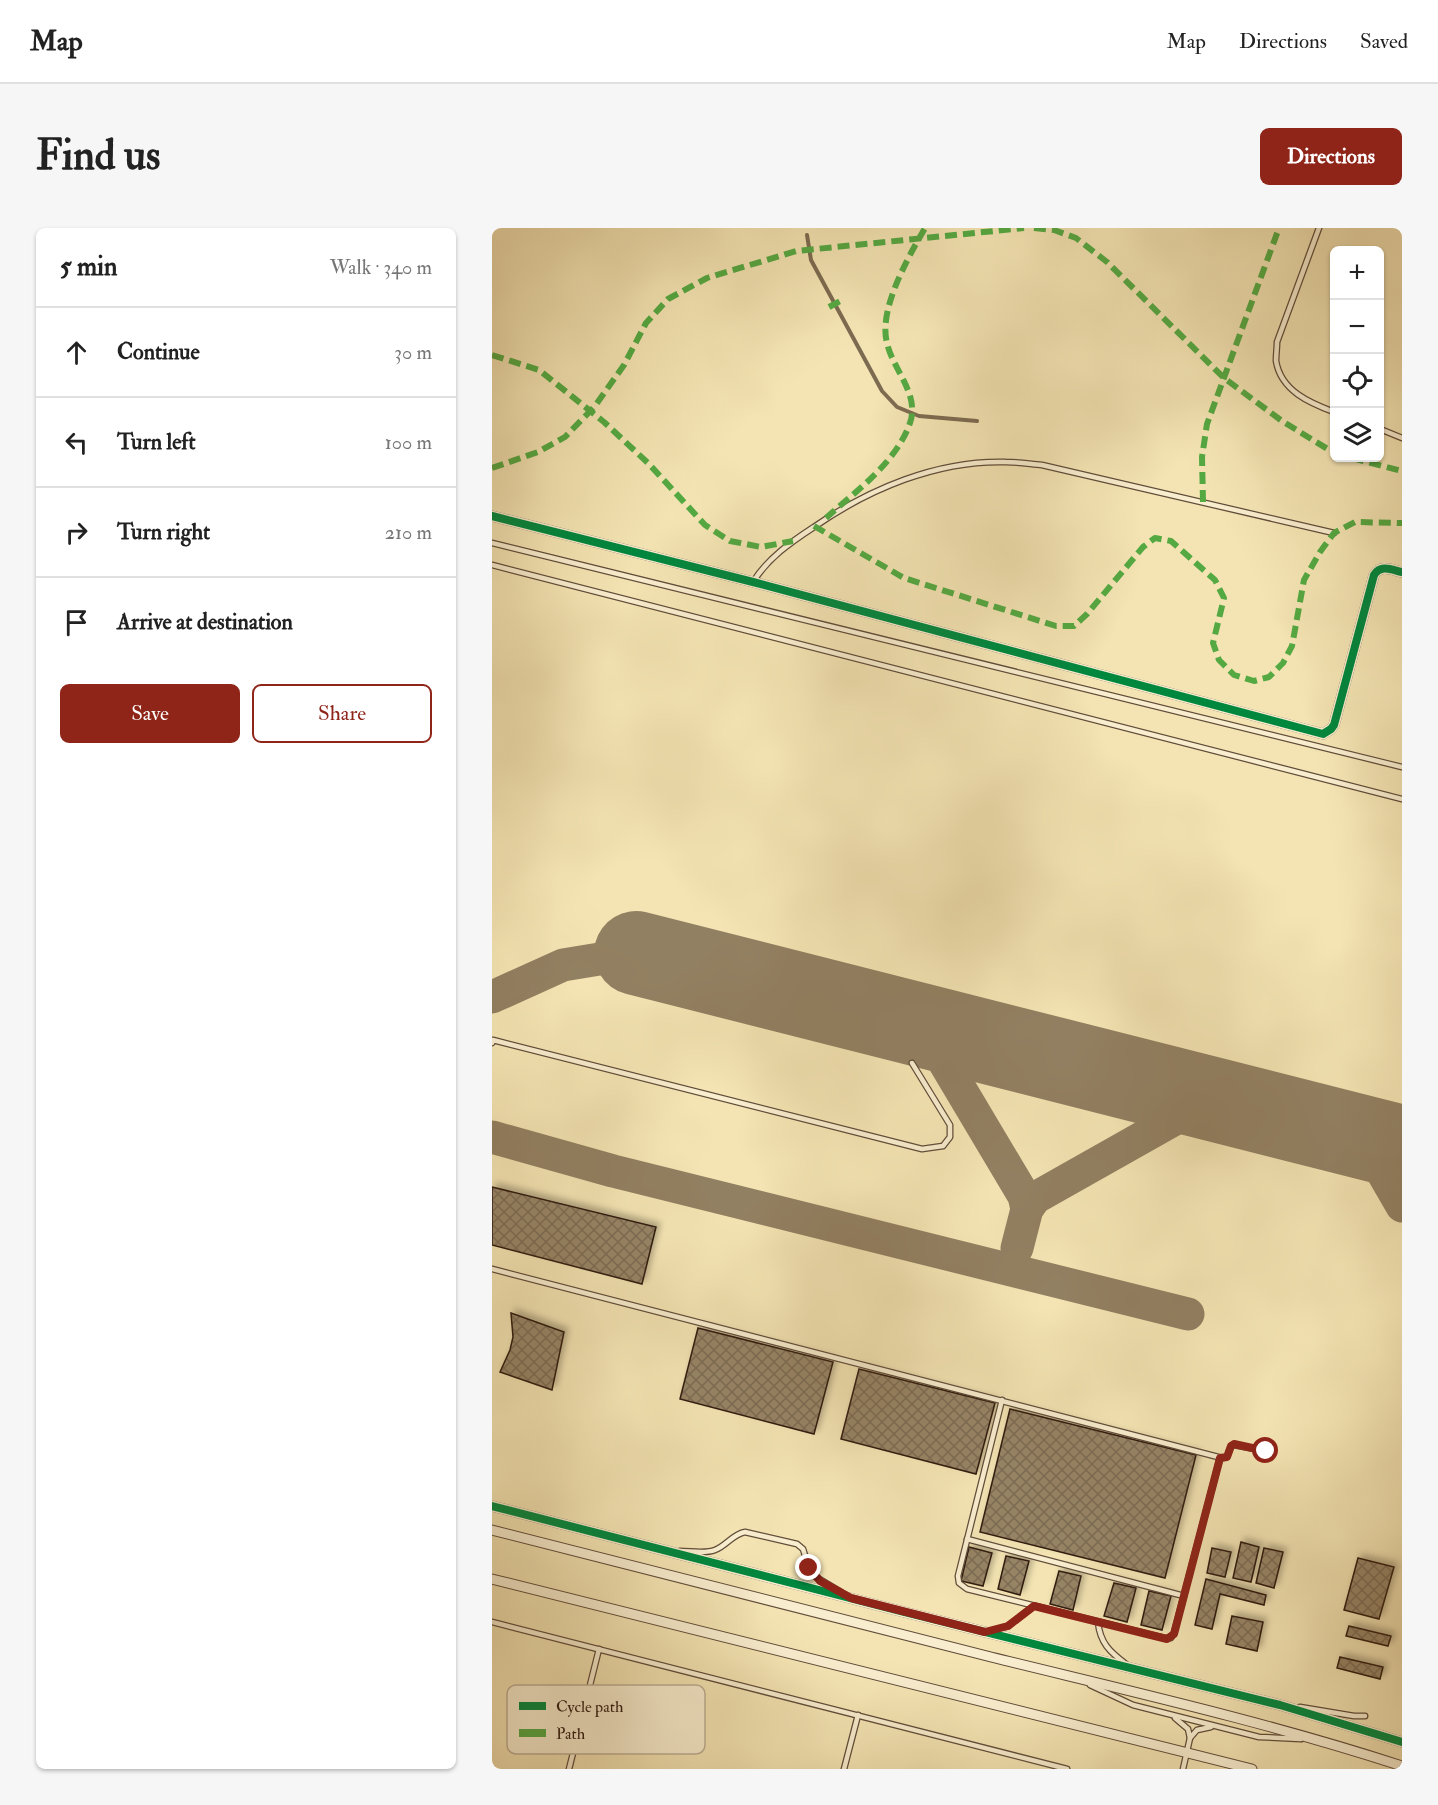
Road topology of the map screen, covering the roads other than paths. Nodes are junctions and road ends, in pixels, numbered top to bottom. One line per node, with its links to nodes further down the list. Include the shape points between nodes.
1 (1319, 228): 2 (lane, via 1277,342 1276,362 1299,397)
2 (1330, 410)
3 (1384, 431): 4 (lane)
4 (1402, 438)
5 (492, 516): 10 (street)
6 (1334, 533): 10 (lane, via 1042,465 968,464 904,480 859,499 793,540)
7 (492, 543): 11 (lane)
8 (492, 565): 12 (lane)
9 (1402, 572): 10 (street, via 1383,568 1374,575 1334,725 1323,734)
10 (753, 582)
11 (1402, 767)
12 (1402, 799)
13 (492, 1042): 14 (lane, via 922,1149 943,1146 950,1137 951,1125)
14 (912, 1063)
15 (492, 1269): 16 (lane)
16 (1002, 1400): 18 (lane); 21 (lane)
17 (1266, 1451): 18 (lane, via 1234,1444 1227,1457)
18 (1220, 1458): 24 (lane)
19 (492, 1506): 22 (street)
20 (492, 1530): 32 (street)
21 (967, 1539): 24 (lane); 26 (lane, via 958,1576 961,1586)
22 (665, 1551): 25 (street); 25 (lane, via 711,1551 745,1532 794,1543 802,1549 816,1577)
23 (492, 1578): 42 (street)
24 (1184, 1596): 28 (lane, via 1171,1638)
25 (851, 1598): 29 (street)
26 (1034, 1606): 28 (lane); 29 (lane, via 1008,1626)
27 (492, 1622): 30 (lane)
28 (1098, 1622): 31 (lane, via 1105,1646)
29 (985, 1632): 31 (street)
30 (599, 1649): 33 (lane); 36 (lane)
31 (1134, 1669): 34 (street)
32 (1078, 1679): 35 (lane, via 1133,1706); 40 (street)
33 (590, 1685)
34 (1280, 1705): 37 (lane); 41 (street)
35 (1167, 1714): 38 (lane); 39 (lane, via 1188,1728)
36 (858, 1715): 46 (lane); 47 (lane)
37 (1365, 1716)
38 (1219, 1726): 39 (lane, via 1197,1730); 40 (lane, via 1259,1737)
39 (1190, 1738): 42 (lane)
40 (1318, 1740): 44 (street)
41 (1402, 1742)
42 (1186, 1753): 48 (lane); 49 (street)
43 (572, 1754): 45 (lane)
44 (1402, 1766)
45 (568, 1769)
46 (844, 1769)
47 (1068, 1769)
48 (1183, 1769)
49 (1252, 1769)

